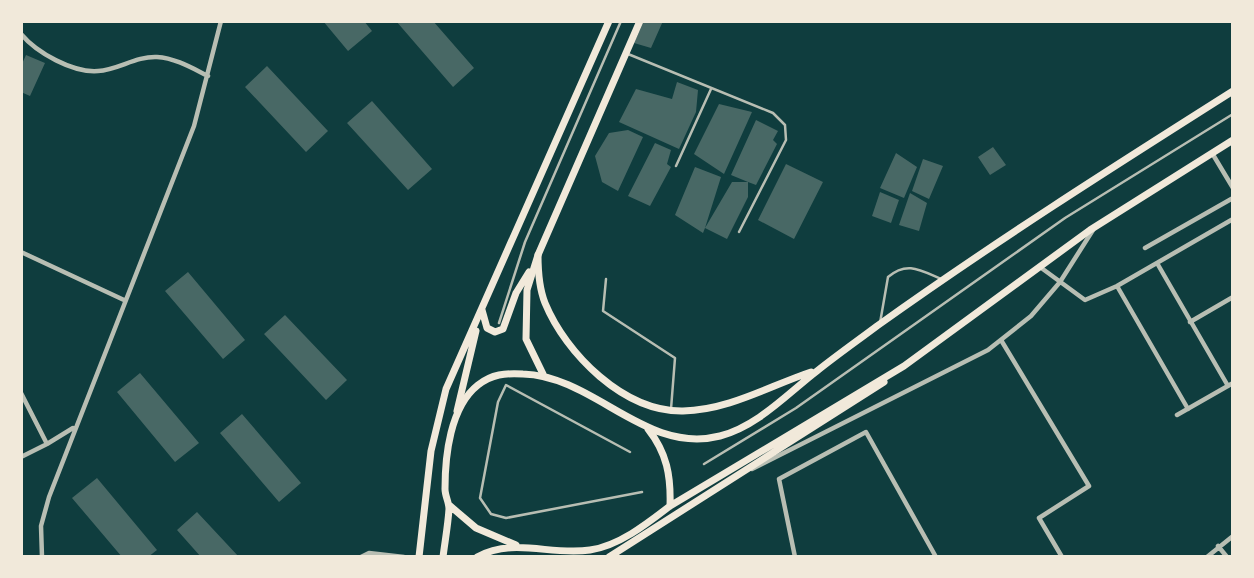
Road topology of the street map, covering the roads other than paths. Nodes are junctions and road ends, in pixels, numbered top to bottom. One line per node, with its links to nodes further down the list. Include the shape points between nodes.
1 (221, 21): 7 (street)
2 (609, 21): 30 (main road)
3 (621, 21): 33 (lane, via 525,242)
4 (640, 21): 6 (main road)
5 (21, 34): 7 (street, via 65,64 83,70 100,71 158,57)
6 (625, 53): 8 (lane); 21 (main road)
7 (208, 76): 29 (street, via 194,126)
8 (711, 89): 13 (lane); 18 (lane, via 773,113 785,125 786,140)
9 (1233, 91): 25 (main road, via 1071,193)
10 (1233, 114): 50 (lane, via 1124,180 816,394)
11 (1233, 140): 12 (main road)
12 (1212, 153): 14 (street); 17 (main road)
13 (676, 166)
14 (1233, 188)
15 (1233, 198): 19 (street)
16 (1233, 219): 22 (street)
17 (1096, 227): 23 (main road); 26 (street)
18 (739, 232)
19 (1145, 248)
20 (21, 253): 29 (street)
21 (536, 259): 30 (main road, via 516,293 503,329 487,328); 38 (main road, via 527,289 526,339); 41 (main road, via 546,305 587,363 620,390 646,404)
22 (1157, 263): 27 (street); 32 (street)
23 (1040, 267): 26 (street); 36 (main road)
24 (606, 279): 41 (lane, via 603,311 675,358)
25 (944, 281): 34 (main road); 34 (lane, via 914,267 897,269 888,277)
26 (1060, 282): 27 (street, via 1085,300); 35 (street, via 1031,316)
27 (1117, 286): 42 (street)
28 (1233, 297): 32 (street)
29 (124, 300): 44 (street)
30 (482, 309): 31 (main road)
31 (478, 320): 46 (main road); 61 (main road, via 446,389 431,451)
32 (1190, 322): 39 (street)
33 (499, 323)
34 (880, 325): 37 (main road)
35 (1001, 340): 51 (street); 67 (street, via 1089,486 1039,518)
36 (904, 366): 51 (main road); 54 (main road)
37 (817, 370): 41 (main road, via 704,409); 45 (main road, via 776,405 720,436 685,440)
38 (544, 374): 45 (main road, via 577,386); 46 (main road, via 496,374 487,379 467,398)
39 (1230, 385): 42 (street)
40 (21, 393): 47 (street)
41 (671, 409)
42 (1188, 409): 43 (street)
43 (1177, 415)
44 (73, 428): 47 (street); 58 (street, via 41,526)
45 (648, 428): 54 (main road, via 659,442 671,476)
46 (451, 432): 53 (main road, via 444,493)
47 (47, 444): 49 (street)
48 (631, 452): 52 (lane, via 506,385 498,402 480,498 491,514 506,518)
49 (21, 457)
50 (704, 464)
51 (746, 472): 64 (main road)
52 (642, 492)
53 (449, 505): 56 (main road, via 476,527); 62 (main road)
54 (670, 506): 56 (main road, via 635,531 591,550)
55 (1233, 536): 57 (street)
56 (516, 545): 63 (main road)
57 (1218, 546): 68 (street); 69 (street)
58 (42, 557)
59 (361, 557): 60 (street, via 369,553)
60 (404, 557)
61 (419, 557)
62 (443, 557)
63 (477, 557)
64 (609, 557)
65 (795, 557): 66 (street, via 779,479 866,432)
66 (936, 557)
67 (1062, 557)
68 (1207, 557)
69 (1227, 557)

